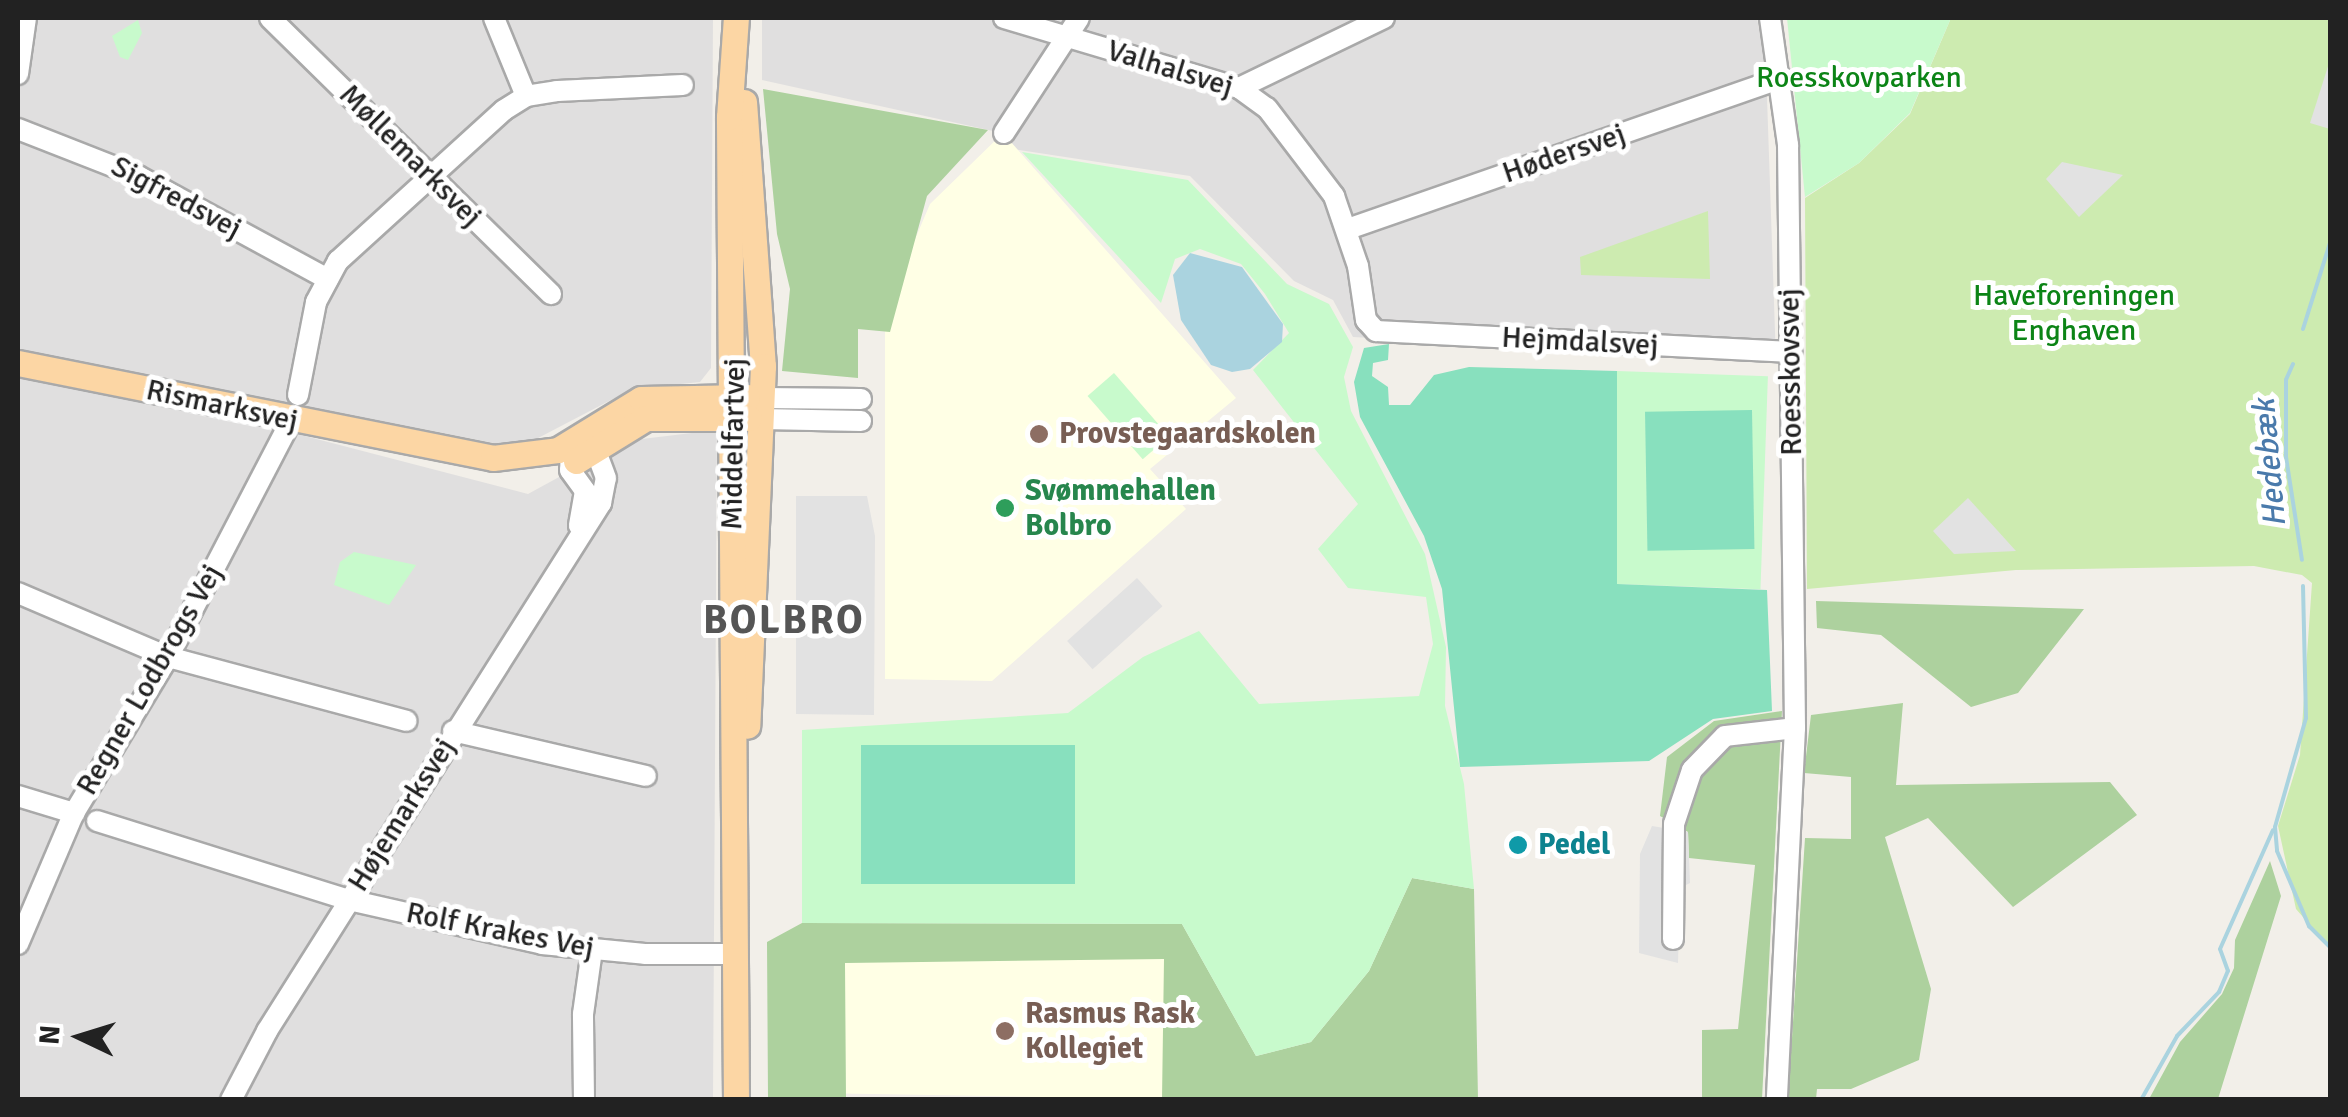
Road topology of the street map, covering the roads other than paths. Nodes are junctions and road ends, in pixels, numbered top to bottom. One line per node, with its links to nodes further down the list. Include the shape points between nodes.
1 (26, 18): 10 (street)
2 (270, 18): 18 (street, Møllemarksvej)
3 (494, 18): 14 (street)
4 (1004, 18): 9 (street, Valhalsvej)
5 (1079, 18): 9 (street)
6 (1384, 18): 13 (street)
7 (1770, 18): 11 (street, Roesskovsvej)
8 (737, 30): 15 (main road, Middelfartvej); 25 (main road, Middelfartvej, via 760,276)
9 (1066, 37): 13 (street, Valhalsvej); 17 (street)
10 (18, 74)
11 (1781, 78): 19 (street, Hødersvej); 23 (street, Roesskovsvej)
12 (682, 85): 14 (street)
13 (1239, 88): 19 (street, Valhalsvej, via 1289,134 1334,196)
14 (526, 96): 18 (street, Regner Lodbrogs Vej)
15 (730, 117): 25 (main road, Middelfartvej); 25 (main road, via 721,148)
16 (18, 129): 20 (street, Sigfredsvej, via 138,176)
17 (1004, 134)
18 (430, 175): 20 (street, Regner Lodbrogs Vej, via 338,261); 21 (street, Møllemarksvej)
19 (1348, 229): 22 (street, Valhalsvej)
20 (328, 279): 26 (street, Regner Lodbrogs Vej, via 316,302)
21 (551, 294)
22 (1370, 328): 23 (street, Hejmdalsvej)
23 (1791, 352): 33 (street, Roesskovsvej)
24 (18, 363): 26 (main road, Rismarksvej)
25 (744, 406): 27 (street, Middelfartvej); 28 (main road, Rismarksvej, via 646,418); 39 (main road, Middelfartvej); 39 (main road, Middelfartvej, via 756,607)
26 (295, 408): 28 (main road, Rismarksvej, via 512,472); 31 (street, Regner Lodbrogs Vej)
27 (861, 410)
28 (582, 447): 29 (street, Højemarksvej, via 585,490); 29 (street, Højemarksvej, via 605,490)
29 (577, 532): 34 (street, Højemarksvej)
30 (18, 593): 31 (street)
31 (168, 657): 32 (street); 37 (street, Regner Lodbrogs Vej)
32 (407, 721)
33 (1796, 728): 41 (street, via 1726,736 1692,770 1674,824); 48 (street, Roesskovsvej)
34 (454, 731): 35 (street); 40 (street, Højemarksvej)
35 (646, 776)
36 (18, 796): 37 (street)
37 (74, 813): 42 (street, Regner Lodbrogs Vej)
38 (97, 821): 40 (street, Rolf Krakes Vej)
39 (738, 846): 44 (main road, Middelfartvej)
40 (349, 900): 43 (street, Rolf Krakes Vej); 45 (street, Højemarksvej)
41 (1674, 939)
42 (18, 944)
43 (592, 950): 44 (street, Rolf Krakes Vej); 46 (street)
44 (736, 954): 47 (main road, Middelfartvej)
45 (230, 1100)
46 (584, 1100)
47 (736, 1100)
48 (1777, 1100)

